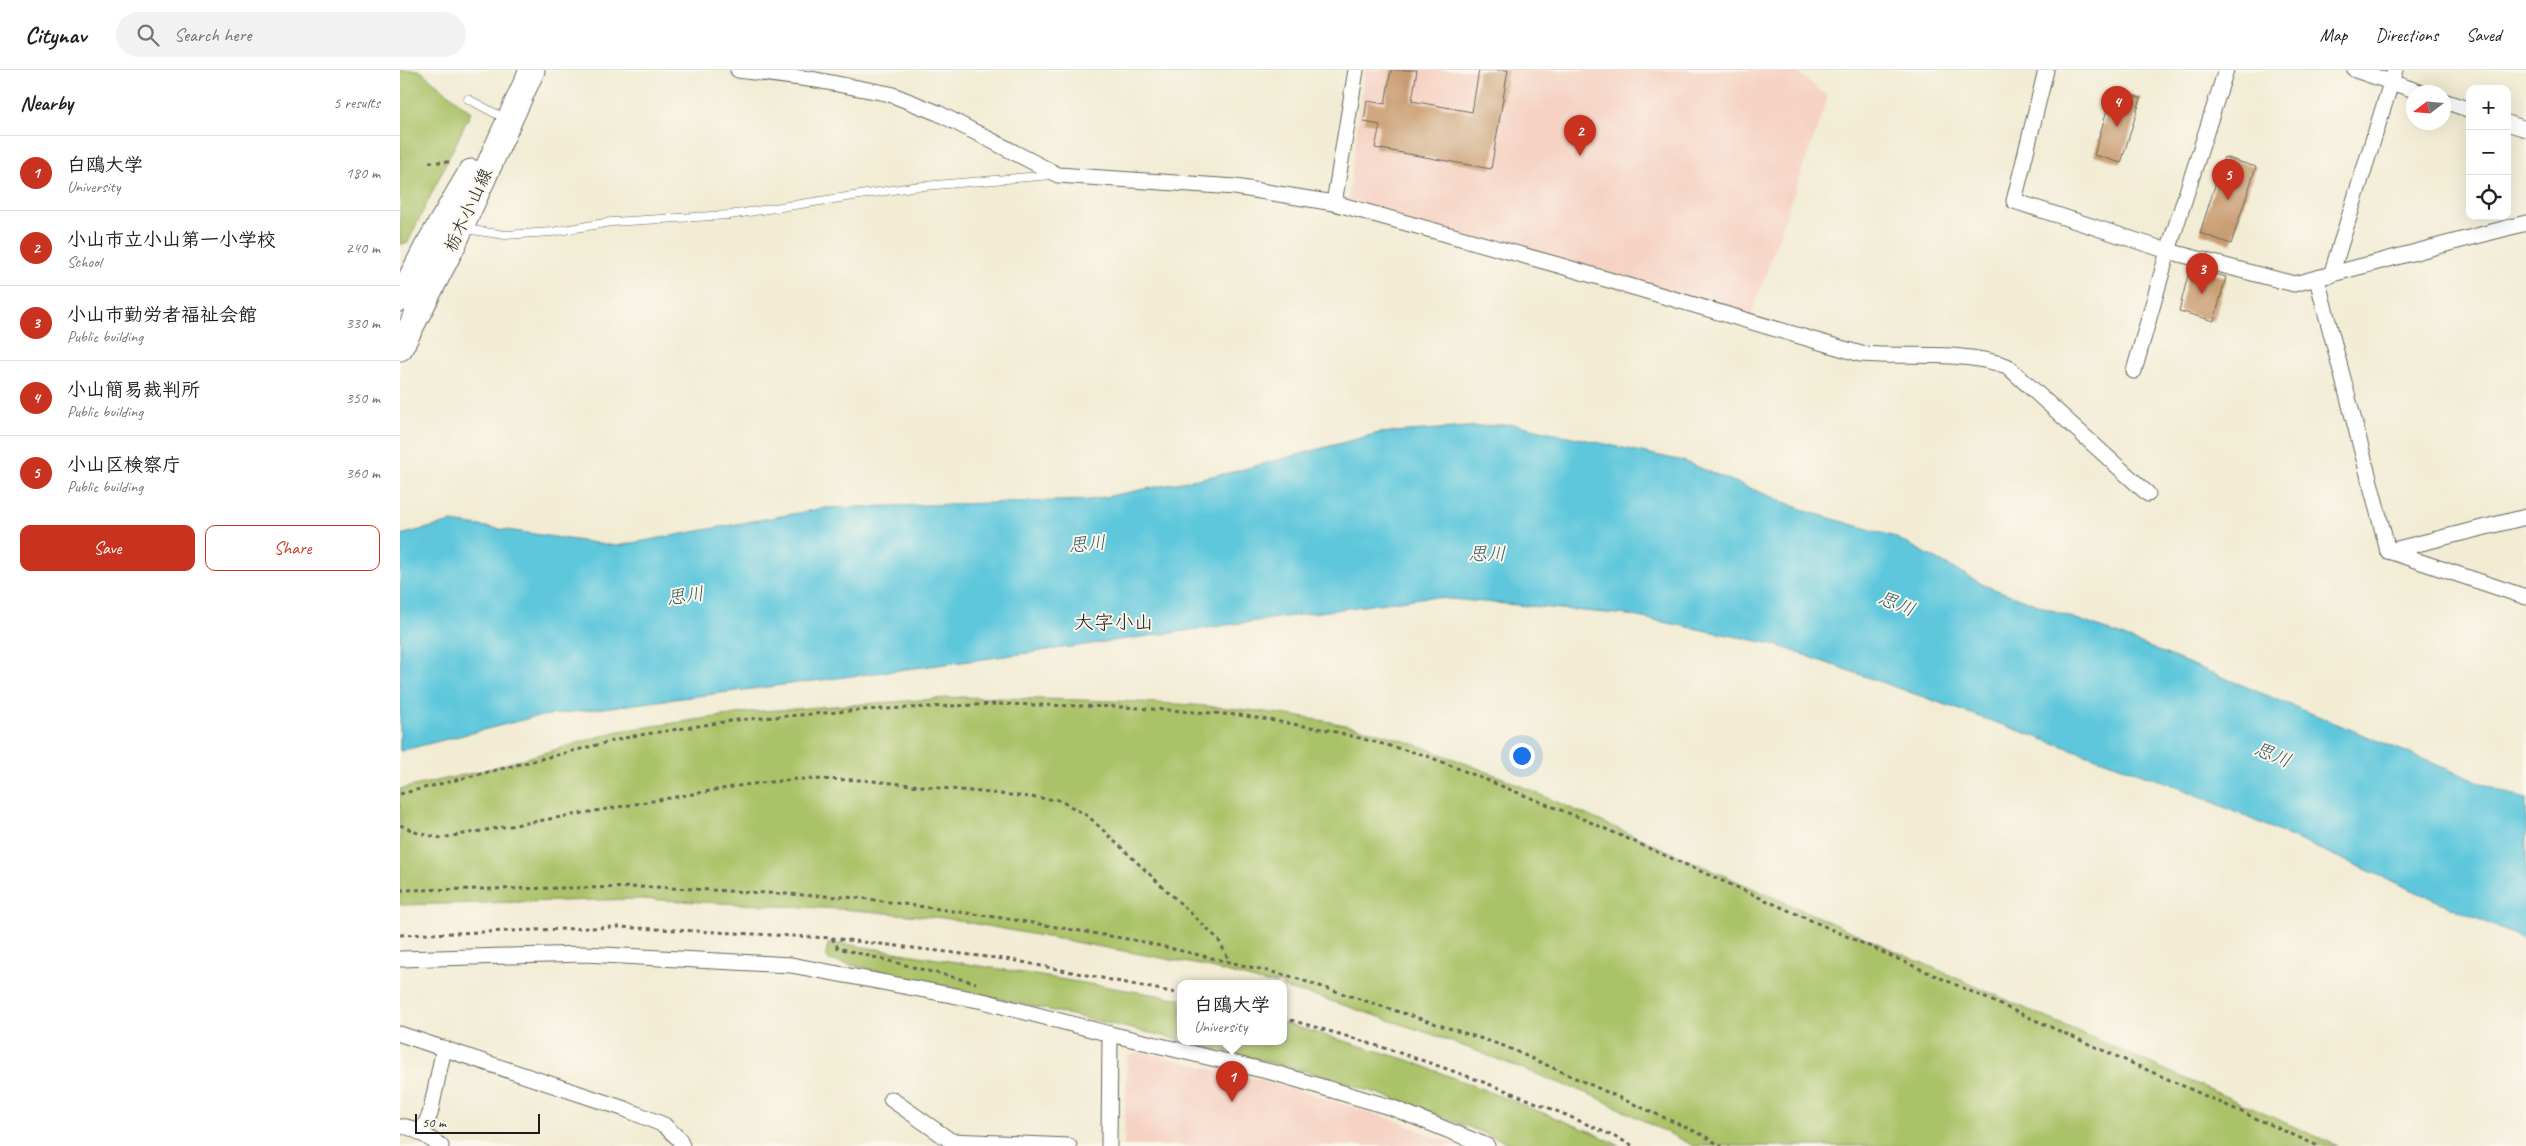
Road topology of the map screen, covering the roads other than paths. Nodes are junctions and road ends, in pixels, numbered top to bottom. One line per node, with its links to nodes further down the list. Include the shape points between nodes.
1 (531, 70): 12 (main road, 栃木小山線)
2 (738, 70): 15 (street, via 890,94 938,113)
3 (1356, 70): 16 (street)
4 (2046, 70): 19 (street, via 2014,202)
5 (2226, 70): 19 (street)
6 (2355, 70): 7 (street)
7 (2393, 76): 8 (street); 20 (street)
8 (2408, 85)
9 (468, 99): 12 (lane)
10 (2451, 103): 11 (street)
11 (2466, 109)
12 (506, 119): 18 (main road, 栃木小山線); 21 (main road, 栃木小山線, via 426,246)
13 (2511, 124): 14 (street)
14 (2526, 129)
15 (1058, 175): 16 (street, via 1225,186); 18 (lane, via 912,187 729,215 611,222 552,232)
16 (1334, 203): 24 (street, via 1861,354 1983,358 2007,366)
17 (2526, 223): 20 (street)
18 (457, 236): 22 (main road, 栃木小山線)
19 (2168, 250): 20 (street, via 2294,284); 23 (street)
20 (2324, 277): 26 (street)
21 (400, 300)
22 (400, 348)
23 (2134, 371)
24 (2148, 494)
25 (2526, 517): 26 (street)
26 (2388, 551): 27 (street)
27 (2526, 597)
28 (400, 959): 30 (street, via 585,954 791,965 983,1001)
29 (400, 1034): 31 (street)
30 (1110, 1034): 38 (street); 39 (street, via 1335,1089 1393,1108)
31 (444, 1048): 34 (street, via 430,1114); 36 (street, via 664,1125)
32 (891, 1099): 37 (street, via 951,1142)
33 (400, 1127): 34 (street)
34 (421, 1134): 35 (street)
35 (442, 1146)
36 (682, 1146)
37 (1069, 1146)
38 (1109, 1146)
39 (1487, 1146)

